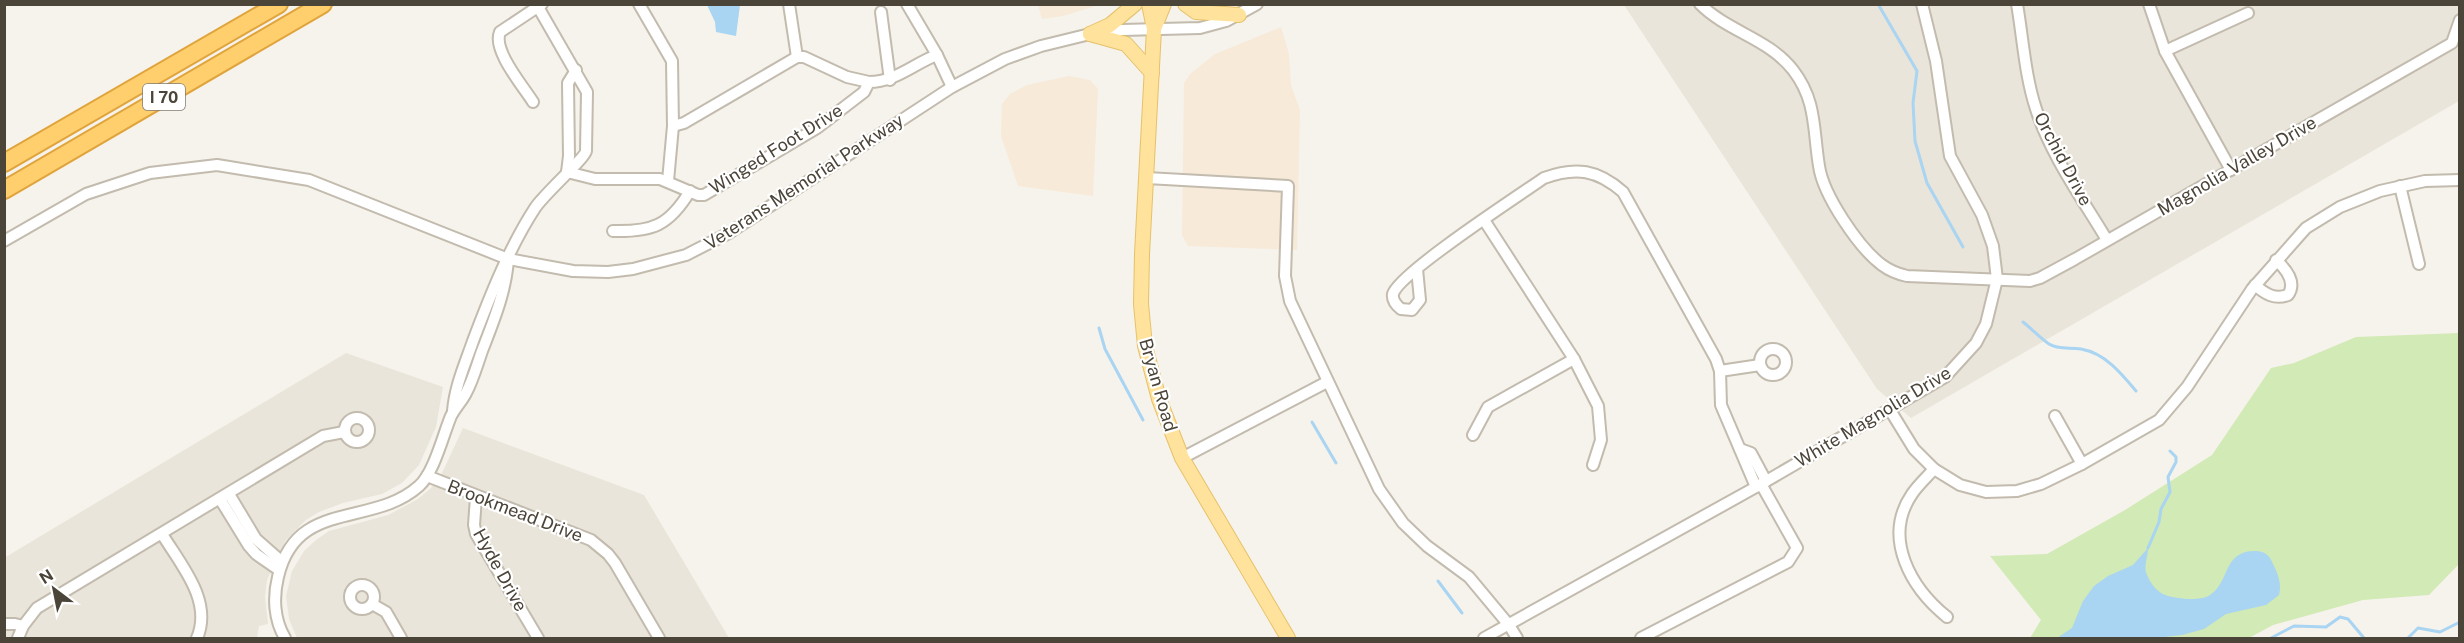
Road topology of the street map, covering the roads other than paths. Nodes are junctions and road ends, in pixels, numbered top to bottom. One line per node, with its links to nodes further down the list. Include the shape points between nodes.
1 (279, 4): 32 (highway, I 70)
2 (323, 4): 39 (highway, I 70)
3 (639, 4): 31 (street, via 672,61)
4 (789, 4): 24 (street)
5 (907, 4): 23 (street)
6 (1135, 4): 21 (main road, via 1110,25)
7 (1149, 4): 20 (main road, Bryan Road)
8 (1164, 4): 20 (main road, Bryan Road)
9 (1185, 4): 18 (main road, via 1196,12)
10 (1257, 4): 18 (street, Veterans Memorial Parkway)
11 (1700, 4): 49 (street, Magnolia Valley Drive, via 1726,25 1771,48 1802,83 1812,108 1823,182 1871,256 1907,276)
12 (1922, 4): 49 (street, White Magnolia Drive, via 1936,61 1950,156 1982,215 1993,246)
13 (2017, 4): 43 (street, Orchid Drive, via 2031,92 2046,135)
14 (2149, 4): 22 (street)
15 (540, 6): 25 (street); 30 (street, via 500,32 497,44)
16 (881, 12): 27 (street)
17 (2248, 13): 22 (street)
18 (1239, 15): 20 (street, Veterans Memorial Parkway, via 1200,28)
19 (2460, 20): 33 (street, Magnolia Valley Drive, via 2452,43)
20 (1154, 29): 21 (street, Veterans Memorial Parkway); 26 (main road, Bryan Road)
21 (1090, 34): 26 (main road, via 1126,44); 29 (street, Veterans Memorial Parkway, via 1019,54)
22 (2165, 51): 33 (street)
23 (937, 55): 27 (street); 29 (street)
24 (797, 57): 28 (street); 31 (street)
25 (576, 70): 34 (street, via 568,82); 34 (street, via 588,99 586,151 585,157)
26 (1152, 73): 35 (main road, Bryan Road)
27 (890, 80): 28 (street)
28 (869, 82): 40 (street, Winged Foot Drive, via 864,92 817,128 710,193 698,195)
29 (952, 87): 45 (street, Veterans Memorial Parkway, via 761,214 686,255 650,266 608,272 573,271)
30 (533, 102)
31 (673, 126): 37 (street)
32 (4, 163)
33 (2231, 170): 43 (street, Magnolia Valley Drive)
34 (567, 172): 37 (street, Winged Foot Drive, via 595,179); 45 (street, via 535,208)
35 (1147, 178): 54 (street, via 1288,186 1285,276 1290,301); 59 (main road, Bryan Road, via 1141,274 1144,336 1159,399)
36 (2460, 180): 38 (street)
37 (668, 181): 40 (street, Winged Foot Drive)
38 (2400, 186): 46 (street, via 2340,207 2306,228); 47 (street)
39 (4, 190)
40 (690, 191): 42 (street, via 675,212 650,229)
41 (1484, 220): 48 (street); 51 (street); 53 (street, via 1557,173 1589,172 1608,179 1623,192)
42 (613, 231)
43 (2108, 240): 49 (street, Magnolia Valley Drive, via 2040,278)
44 (4, 241): 45 (street, Veterans Memorial Parkway, via 86,194 150,173 217,165 309,180)
45 (508, 259): 63 (street, via 495,280 455,390 453,414)
46 (2276, 260): 50 (street); 50 (street, via 2292,282 2288,295 2275,297)
47 (2419, 264)
48 (1417, 269)
49 (1996, 279): 55 (street, White Magnolia Drive, via 1986,324 1968,353 1945,377)
50 (2255, 285): 60 (street, via 2187,387 2159,420)
51 (1574, 359): 58 (street, via 1488,407); 61 (street, via 1598,406 1601,440)
52 (1760, 365): 53 (street)
53 (1720, 371): 64 (street, via 1721,405 1740,449 1751,453)
54 (1327, 382): 59 (street); 72 (street, via 1379,489 1403,523 1468,577)
55 (1890, 410): 62 (street, via 1914,449); 64 (street, White Magnolia Drive)
56 (2055, 416): 60 (street)
57 (344, 432): 65 (street, via 323,436)
58 (1473, 435)
59 (1182, 458): 80 (main road, Bryan Road)
60 (2082, 464): 62 (street, via 2041,484 1997,492 1960,485)
61 (1593, 465)
62 (1934, 469): 70 (street, via 1911,495 1900,523 1900,552 1928,602)
63 (427, 476): 66 (street, Brookmead Drive); 68 (street, via 396,502 315,524 298,538)
64 (1761, 484): 72 (street, White Magnolia Drive); 83 (street, via 1797,548 1788,562)
65 (224, 497): 67 (street); 68 (street)
66 (476, 497): 78 (street, Hyde Drive, via 476,534); 79 (street, Brookmead Drive, via 591,540 608,554)
67 (162, 534): 73 (street, via 37,608); 75 (street, via 200,598 203,618)
68 (280, 565): 76 (street, via 275,606)
69 (372, 604): 77 (street, via 386,612)
70 (1947, 617)
71 (4, 624): 73 (street)
72 (1509, 625): 81 (street, White Magnolia Drive); 82 (street)
73 (23, 626): 74 (street)
74 (18, 639)
75 (197, 639)
76 (285, 639)
77 (401, 639)
78 (538, 639)
79 (659, 639)
80 (1288, 639)
81 (1484, 639)
82 (1517, 639)
83 (1641, 639)

